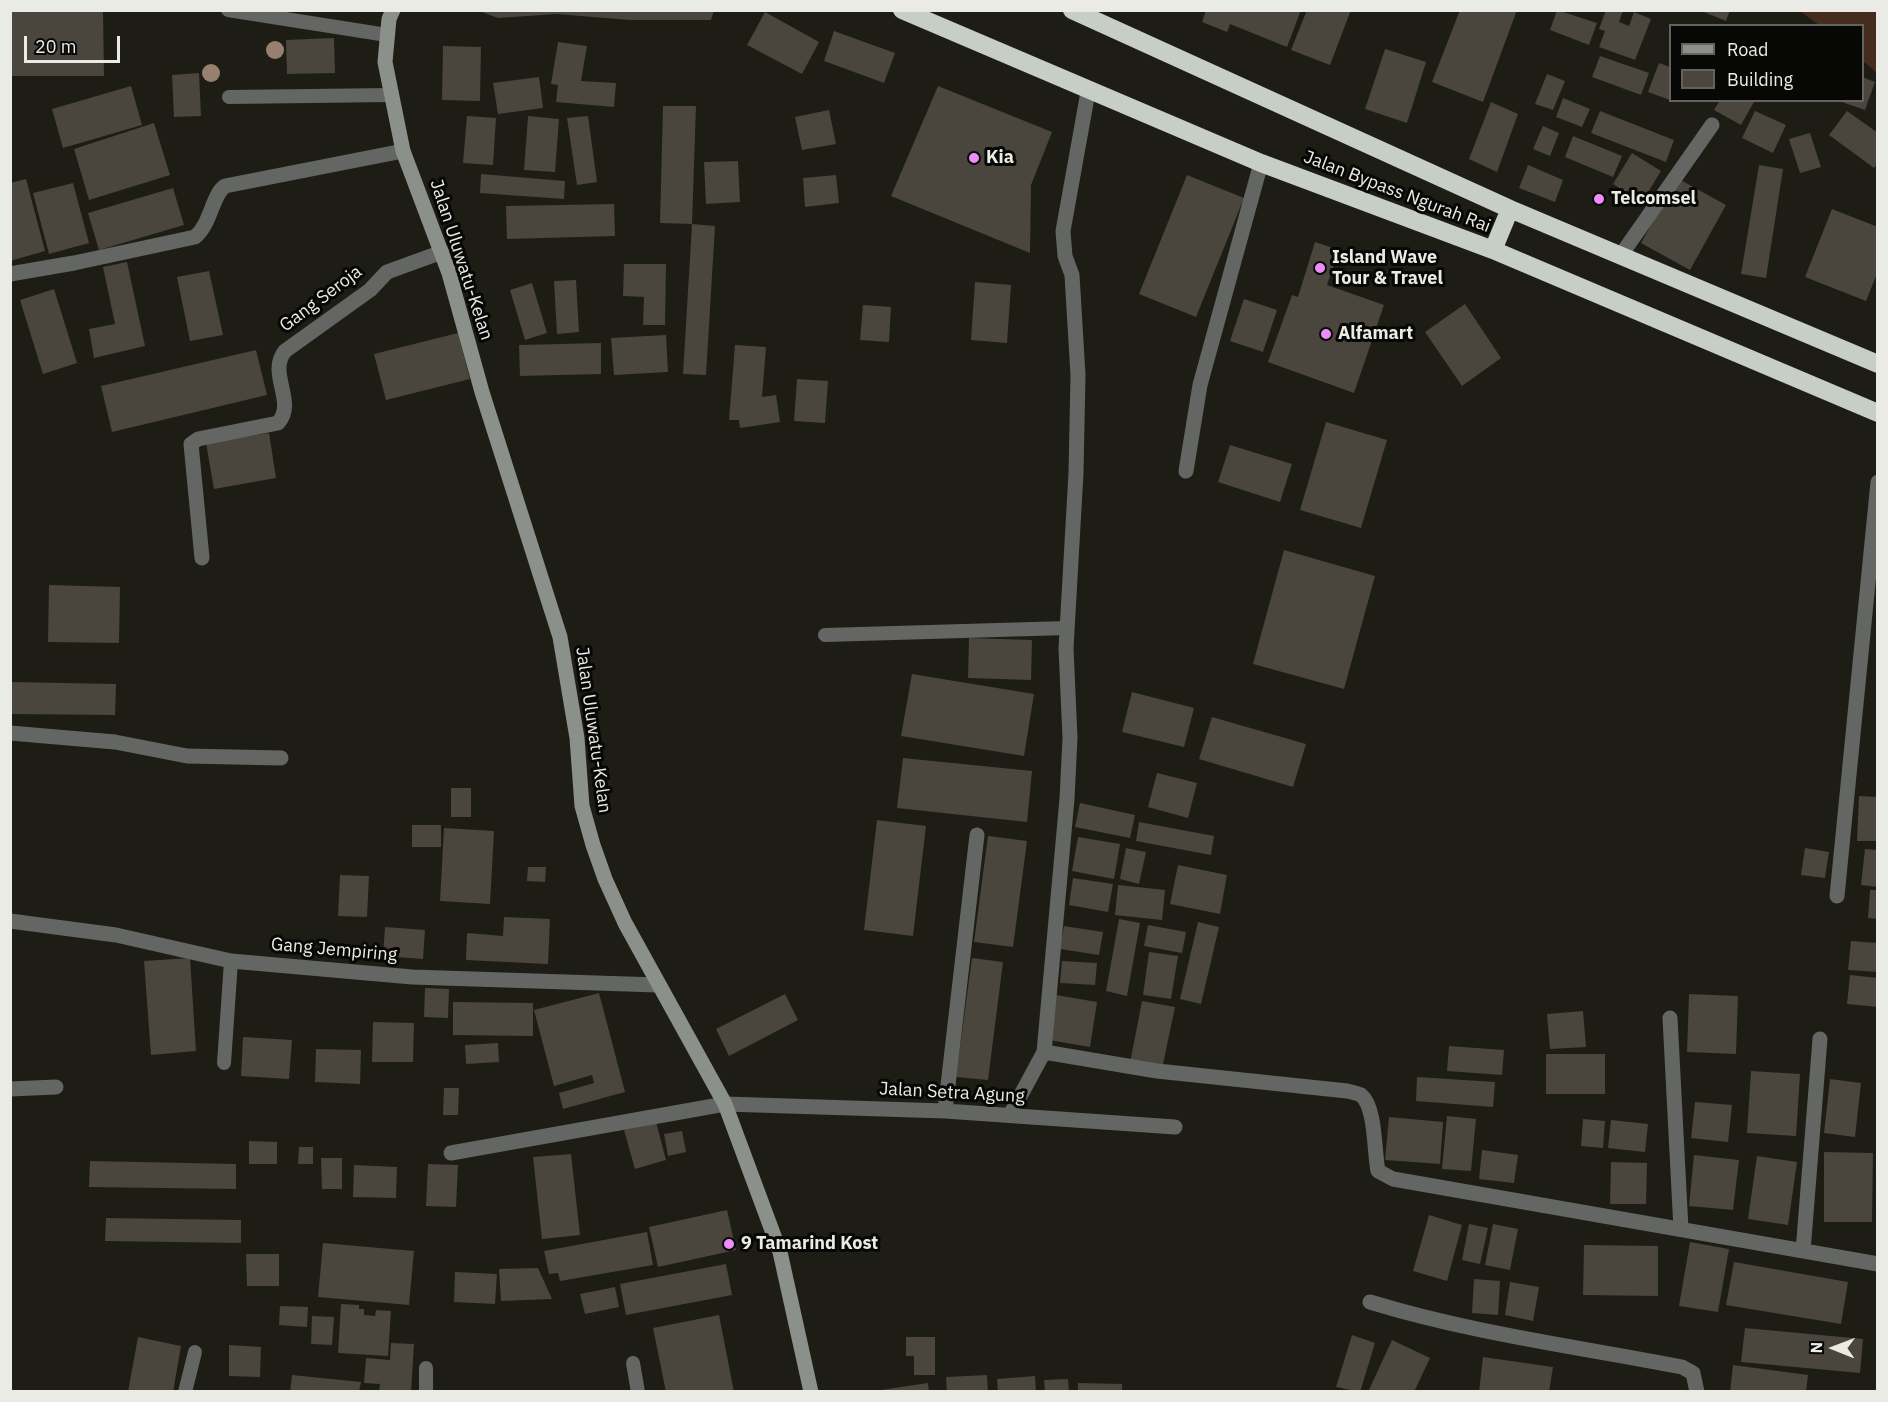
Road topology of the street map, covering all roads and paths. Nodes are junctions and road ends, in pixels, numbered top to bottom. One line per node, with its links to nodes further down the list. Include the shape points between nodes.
1 (228, 10): 5 (lane)
2 (902, 10): 6 (highway, Jalan Bypass Ngurah Rai)
3 (1072, 10): 12 (highway, Jalan Bypass Ngurah Rai)
4 (390, 13): 5 (street, Jalan Uluwatu-Kelan)
5 (387, 35): 7 (street, Jalan Uluwatu-Kelan, via 385,62)
6 (1088, 92): 11 (highway, Jalan Bypass Ngurah Rai); 22 (street, via 1064,224 1065,256 1072,275 1078,375)
7 (392, 95): 8 (lane); 10 (street, Jalan Uluwatu-Kelan)
8 (229, 97)
9 (1712, 125): 15 (street)
10 (403, 152): 14 (street, Jalan Uluwatu-Kelan); 16 (street, via 225,186 195,237)
11 (1261, 163): 13 (highway, Jalan Bypass Ngurah Rai); 19 (street, via 1200,385)
12 (1510, 209): 13 (highway); 15 (highway, Jalan Bypass Ngurah Rai)
13 (1493, 250): 18 (highway, Jalan Bypass Ngurah Rai)
14 (442, 252): 21 (street, Gang Seroja, via 387,272 370,290 285,351 277,368 285,408 279,423 198,439 190,444); 30 (street, Jalan Uluwatu-Kelan, via 560,637 577,738 582,806 593,845 621,914)
15 (1621, 255): 17 (highway, Jalan Bypass Ngurah Rai)
16 (10, 274)
17 (1878, 364)
18 (1878, 413)
19 (1186, 471)
20 (1878, 482): 27 (street)
21 (202, 558)
22 (1067, 628): 23 (lane); 33 (street, via 1070,738)
23 (825, 635)
24 (10, 733): 25 (street, via 115,742 187,756)
25 (281, 758)
26 (977, 835): 38 (street)
27 (1837, 896)
28 (10, 921): 29 (street, Gang Jempiring, via 116,935)
29 (231, 961): 30 (street, Gang Jempiring, via 412,977); 34 (lane)
30 (658, 985): 37 (street, Jalan Uluwatu-Kelan)
31 (1670, 1018): 42 (street)
32 (1820, 1039): 43 (street)
33 (1044, 1052): 39 (street); 42 (street, via 1157,1071 1360,1094 1372,1118 1378,1171 1393,1179)
34 (224, 1063)
35 (56, 1087): 36 (street)
36 (10, 1089)
37 (725, 1104): 38 (street, Jalan Setra Agung); 41 (street, Jalan Setra Agung); 52 (street, Jalan Uluwatu-Kelan, via 780,1251)
38 (945, 1111): 39 (street, Jalan Setra Agung)
39 (1010, 1115): 40 (street, Jalan Setra Agung)
40 (1175, 1127)
41 (451, 1153)
42 (1681, 1229): 43 (street)
43 (1803, 1251): 44 (street)
44 (1878, 1264)
45 (1370, 1302): 53 (street, via 1445,1323 1682,1367 1694,1373)
46 (195, 1352): 49 (lane)
47 (633, 1362): 51 (lane)
48 (426, 1368): 50 (lane)
49 (185, 1392)
50 (426, 1392)
51 (638, 1392)
52 (811, 1392)
53 (1697, 1392)

